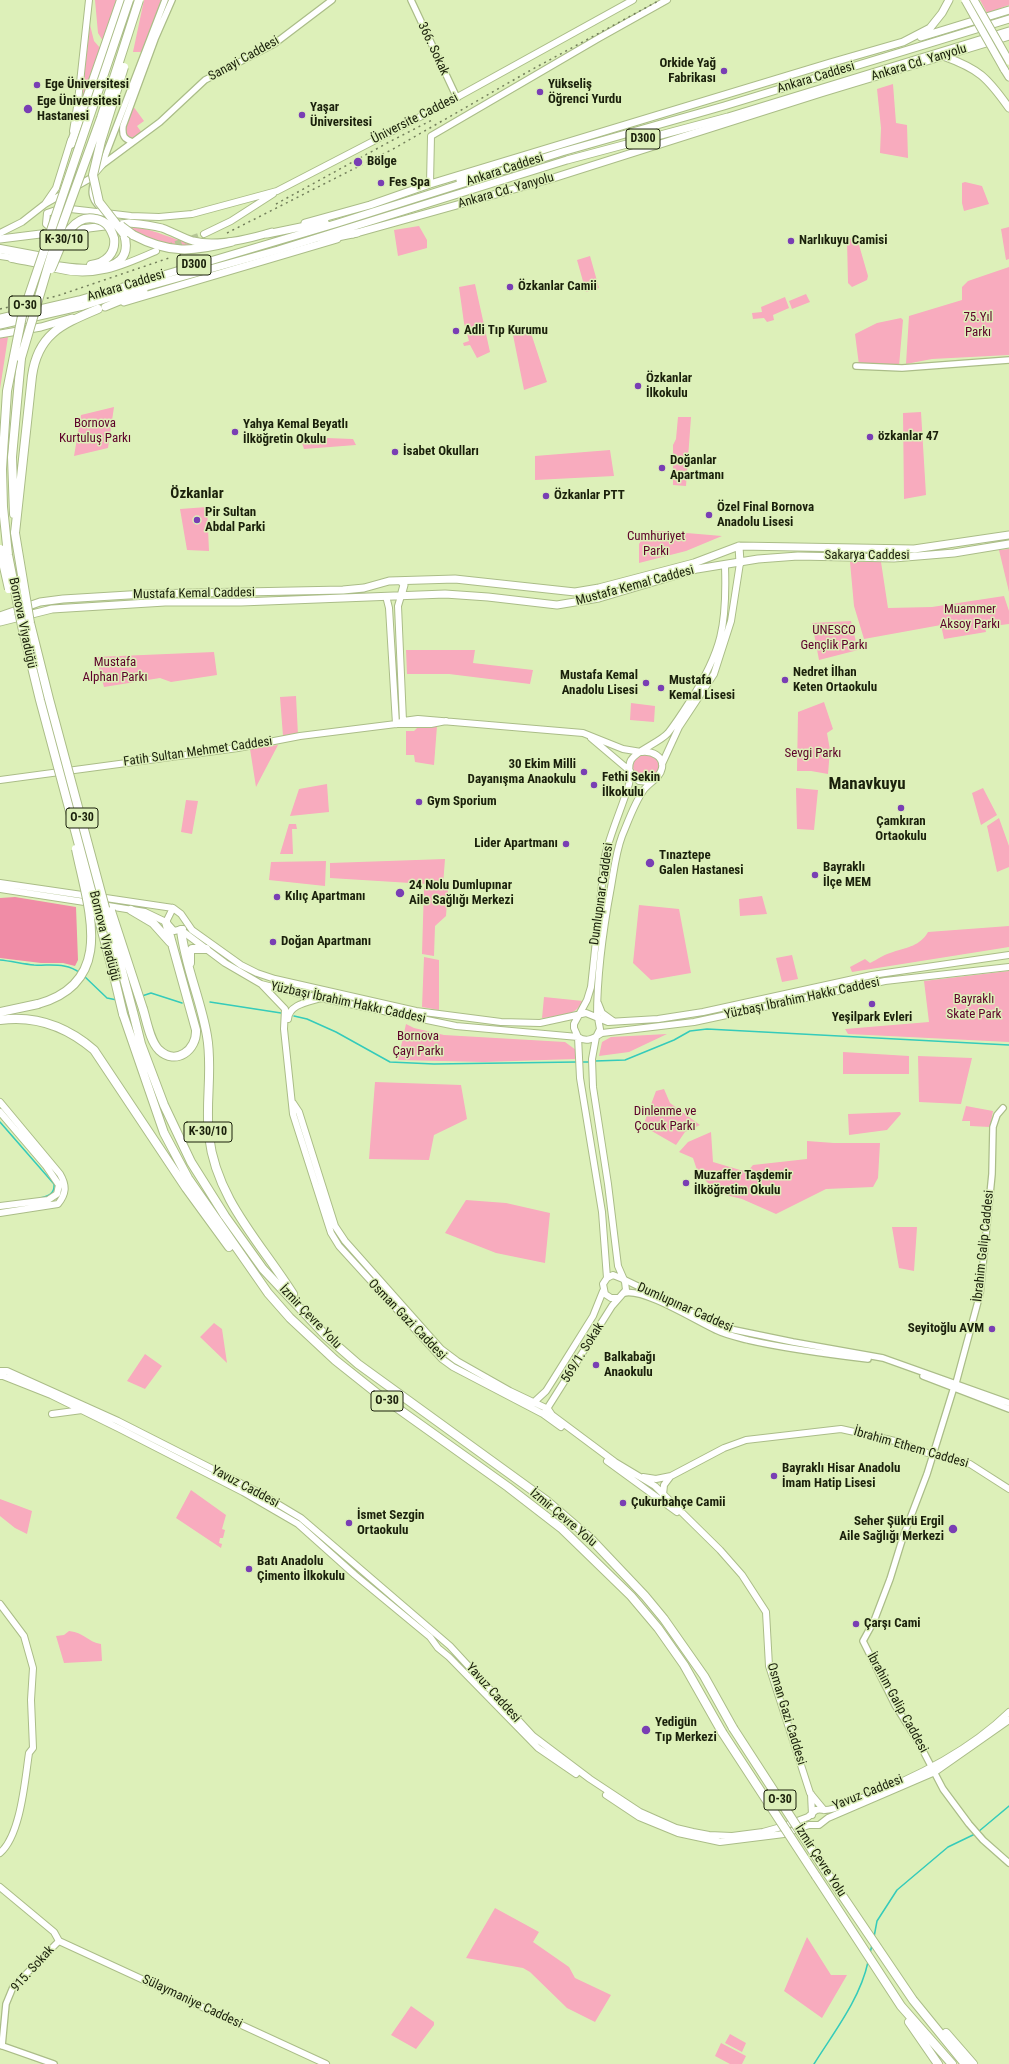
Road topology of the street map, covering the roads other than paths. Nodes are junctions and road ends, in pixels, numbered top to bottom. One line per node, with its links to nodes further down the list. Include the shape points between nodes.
1 (90, 0): 25 (main road, via 78,101)
2 (121, 0): 25 (highway)
3 (129, 0): 68 (highway, Bornova Viyadüğü / O-30, bridge, via 34,277 10,369 3,431 3,506 8,555)
4 (139, 0): 33 (highway, O-30, bridge, via 93,175 99,202); 47 (highway, Bornova Viyadüğü / O-30, bridge)
5 (165, 0): 26 (street)
6 (172, 0): 24 (street, via 123,126 126,140)
7 (332, 0): 24 (street, Sanayi Caddesi, via 274,44 205,80 160,122)
8 (411, 0): 22 (street, 366. Sokak)
9 (633, 0): 22 (main road, Üniversite Caddesi)
10 (667, 0): 28 (main road, via 430,136)
11 (949, 0): 18 (main road, Ankara Cd. Yanyolu, via 930,28)
12 (965, 0): 21 (main road, bridge)
13 (974, 0): 20 (main road, bridge)
14 (1009, 10): 18 (main road)
15 (1009, 19): 30 (main road, Ankara Caddesi / D300, via 724,106 562,152)
16 (1009, 31): 42 (main road, Ankara Caddesi / D300, via 728,117 567,160)
17 (1009, 36): 19 (main road, Ankara Cd. Yanyolu)
18 (903, 42): 27 (main road, Ankara Cd. Yanyolu)
19 (942, 56): 23 (main road, via 980,72); 36 (main road, Ankara Cd. Yanyolu, via 550,179)
20 (1009, 61)
21 (1009, 77)
22 (457, 98): 29 (main road, Üniversite Caddesi)
23 (1009, 108)
24 (133, 142): 26 (street, Sanayi Caddesi)
25 (70, 144): 31 (main road, via 56,188)
26 (102, 165): 31 (main road, via 91,178); 33 (street, via 92,188 92,196 99,207)
27 (489, 167): 28 (main road, Ankara Cd. Yanyolu); 30 (main road)
28 (430, 184): 38 (main road, Ankara Cd. Yanyolu, via 370,205)
29 (277, 191): 33 (main road, Üniversite Caddesi, via 178,216); 37 (main road, via 231,221)
30 (414, 199): 32 (main road, Ankara Caddesi / D300)
31 (45, 204): 35 (main road, via 22,222)
32 (387, 208): 38 (main road); 49 (main road, Ankara Caddesi / D300, via 79,300)
33 (113, 216): 34 (main road, Üniversite Caddesi, via 74,208 56,209 47,214 45,220 48,228); 40 (highway, bridge, via 134,234 159,246 185,251); 45 (highway, O-30, bridge, via 124,234 127,248 124,256 109,266 90,270)
34 (57, 232): 39 (main road); 40 (main road, via 129,223 162,228 193,241)
35 (0, 233)
36 (357, 233): 42 (main road); 48 (main road, Ankara Cd. Yanyolu)
37 (204, 234)
38 (267, 234): 40 (main road)
39 (0, 239)
40 (231, 242)
41 (0, 249): 47 (highway, K-30/10, bridge, via 83,264 99,264 112,252 114,238 110,227 101,220 86,218 69,229)
42 (278, 250): 46 (main road, Ankara Caddesi / D300)
43 (156, 251): 45 (main road, via 126,264 88,274 63,271)
44 (0, 256): 45 (main road)
45 (12, 258)
46 (192, 274): 48 (main road); 50 (main road, Ankara Caddesi / D300, via 83,306)
47 (36, 304): 54 (highway, Bornova Viyadüğü / O-30, bridge, via 21,358 13,422 12,479)
48 (102, 308): 51 (main road, Ankara Cd. Yanyolu, via 41,327); 54 (highway, via 65,323 45,340 37,356)
49 (0, 318)
50 (0, 325)
51 (0, 334)
52 (1009, 360): 53 (street, via 902,368)
53 (856, 366)
54 (15, 533): 80 (highway, Bornova Viyadüğü / O-30, bridge, via 30,623)
55 (1009, 535): 57 (main road, Sakarya Caddesi, via 914,549)
56 (1009, 544): 60 (main road, Sakarya Caddesi, via 954,553 894,558 798,556)
57 (739, 546): 59 (main road, Mustafa Kemal Caddesi); 60 (main road)
58 (0, 550): 68 (highway, bridge, via 9,589)
59 (725, 551): 61 (main road); 63 (main road, Mustafa Kemal Caddesi, via 694,563 575,592 455,579)
60 (740, 563): 61 (main road, Sakarya Caddesi); 74 (main road, via 731,621 714,674 680,727)
61 (725, 566): 65 (main road, Mustafa Kemal Caddesi, via 696,569 599,598 557,605 450,595); 73 (main road, via 724,621 717,652 706,676 673,727 663,739)
62 (389, 581): 63 (main road); 64 (main road, via 383,589); 66 (main road, Mustafa Kemal Caddesi, via 364,588 343,590 145,594 63,599 40,602)
63 (401, 581): 65 (main road, via 404,585)
64 (386, 596): 65 (main road); 67 (main road, Mustafa Kemal Caddesi, via 83,606 52,609); 71 (main road, via 389,608)
65 (401, 596): 69 (main road, via 398,606)
66 (0, 616)
67 (0, 622)
68 (22, 626): 78 (highway, Bornova Viyadüğü / O-30, bridge)
69 (403, 721): 70 (main road, via 418,718); 71 (main road)
70 (446, 721): 71 (main road, via 431,724); 72 (main road)
71 (396, 724): 76 (main road, Fatih Sultan Mehmet Caddesi)
72 (584, 733): 73 (main road, via 623,749); 75 (main road)
73 (641, 752): 74 (main road, via 649,751 656,754); 75 (main road, via 632,760)
74 (662, 764): 77 (main road, via 659,776)
75 (630, 772): 77 (main road, via 639,781); 98 (main road, Dumlupınar Caddesi, via 630,782 609,839 602,878 591,987)
76 (0, 780)
77 (651, 782): 94 (main road, Dumlupınar Caddesi, via 642,792 621,838 600,961)
78 (75, 826): 95 (highway, bridge, via 75,847 91,924 91,956 81,977 59,997); 97 (highway, Bornova Viyadüğü / O-30, bridge)
79 (0, 883): 82 (main road)
80 (101, 889): 87 (highway, bridge, via 116,923 154,1043 164,1054 172,1056 182,1055 194,1046 197,1037); 96 (highway, Bornova Viyadüğü / O-30, bridge)
81 (0, 890): 83 (main road)
82 (174, 908): 84 (main road, Yüzbaşı İbrahim Hakkı Caddesi); 85 (main road)
83 (131, 910): 85 (main road, via 145,912); 87 (highway, via 153,923)
84 (186, 920): 86 (main road, via 185,927); 98 (main road, Yüzbaşı İbrahim Hakkı Caddesi, via 192,930 241,965 275,979 416,1011 462,1018 540,1023)
85 (166, 922): 86 (main road, Yüzbaşı İbrahim Hakkı Caddesi, via 174,931); 87 (highway)
86 (181, 930): 88 (main road, Yüzbaşı İbrahim Hakkı Caddesi); 91 (highway, K-30/10)
87 (174, 948)
88 (206, 949): 91 (highway, K-30/10, via 196,948 190,952); 92 (main road, Yüzbaşı İbrahim Hakkı Caddesi, via 225,964)
89 (1009, 954): 101 (main road, Yüzbaşı İbrahim Hakkı Caddesi, via 872,974 690,1014 658,1019)
90 (1009, 967): 102 (main road, Yüzbaşı İbrahim Hakkı Caddesi, via 885,981 694,1022)
91 (191, 975): 119 (highway, K-30/10, via 208,1038 208,1121 214,1165 234,1208)
92 (261, 984): 93 (main road, Yüzbaşı İbrahim Hakkı Caddesi); 105 (main road, Osman Gazi Caddesi, via 285,1009)
93 (321, 997): 103 (main road, Yüzbaşı İbrahim Hakkı Caddesi, via 456,1026); 105 (main road, Osman Gazi Caddesi, via 296,1006 290,1011)
94 (597, 997): 99 (main road, Dumlupınar Caddesi); 101 (main road, Dumlupınar Caddesi, via 602,1013)
95 (0, 1012)
96 (133, 1012): 119 (highway, İzmir Çevre Yolu / O-30, via 141,1044 156,1084 191,1162 263,1269)
97 (123, 1014): 116 (highway, İzmir Çevre Yolu / O-30, via 164,1133 188,1178)
98 (578, 1016): 99 (main road, Yüzbaşı İbrahim Hakkı Caddesi, via 586,1013); 103 (main road, via 574,1024)
99 (597, 1017): 101 (main road, Yüzbaşı İbrahim Hakkı Caddesi, via 604,1022); 104 (main road, via 601,1025)
100 (0, 1020): 116 (highway, via 26,1018 49,1023 79,1037 94,1050 186,1188 234,1253)
101 (614, 1021)
102 (612, 1033): 104 (main road, Yüzbaşı İbrahim Hakkı Caddesi, via 602,1033); 106 (main road, Dumlupınar Caddesi, via 598,1040)
103 (578, 1036): 104 (main road, Yüzbaşı İbrahim Hakkı Caddesi, via 585,1040); 113 (main road, via 580,1073 602,1212)
104 (596, 1037): 106 (main road, Dumlupınar Caddesi)
105 (286, 1039): 108 (main road, Osman Gazi Caddesi)
106 (592, 1059): 114 (main road, Dumlupınar Caddesi, via 595,1109 618,1266)
107 (0, 1102): 112 (main road, via 60,1174 65,1182 65,1190 64,1197 58,1204)
108 (293, 1103): 123 (main road, Osman Gazi Caddesi, via 299,1112 335,1226 345,1240 441,1349 510,1391); 125 (main road, Osman Gazi Caddesi, via 293,1114 331,1233 339,1246 442,1358 453,1367)
109 (1003, 1108): 122 (street, İbrahim Galip Caddesi, via 997,1115 993,1127 992,1174 980,1294)
110 (0, 1112): 111 (main road, via 59,1185 57,1194 48,1200)
111 (0, 1206)
112 (0, 1213)
113 (606, 1278): 114 (main road, via 613,1275); 115 (main road)
114 (623, 1279): 117 (main road, via 626,1286); 122 (street, Dumlupınar Caddesi, via 725,1328 882,1358)
115 (603, 1291): 118 (main road, via 608,1297); 123 (main road, 569/1. Sokak, via 593,1316 553,1380 546,1391)
116 (268, 1293): 159 (highway, İzmir Çevre Yolu / O-30, bridge, via 290,1318 335,1360 561,1528 631,1596 684,1665 722,1732)
117 (624, 1293): 118 (main road); 122 (street, Dumlupınar Caddesi, via 643,1295 723,1333 777,1347 882,1361)
118 (618, 1298): 126 (main road, 569/1. Sokak)
119 (303, 1310): 158 (highway, İzmir Çevre Yolu / O-30, bridge, via 326,1336 364,1369 547,1501 590,1538 645,1596 704,1676 733,1728)
120 (0, 1371): 144 (main road, Yavuz Caddesi, via 7,1371 118,1421 256,1491 301,1518)
121 (0, 1376): 128 (main road, Yavuz Caddesi)
122 (955, 1385): 124 (street, Dumlupınar Caddesi); 127 (street); 131 (street, İbrahim Galip Caddesi)
123 (534, 1401): 125 (main road, 569/1. Sokak); 126 (main road, Osman Gazi Caddesi)
124 (1009, 1403)
125 (529, 1408): 130 (main road, Osman Gazi Caddesi)
126 (548, 1409): 130 (main road, 569/1. Sokak); 132 (main road, Osman Gazi Caddesi, via 552,1415)
127 (1009, 1409)
128 (83, 1410): 129 (main road); 145 (main road, Yavuz Caddesi, via 244,1492 298,1524 355,1575 430,1636)
129 (52, 1414)
130 (543, 1414): 136 (main road, Osman Gazi Caddesi)
131 (934, 1454): 133 (main road, İbrahim Ethem Caddesi, via 895,1441 841,1429 746,1440 724,1448); 134 (main road, İbrahim Ethem Caddesi, via 970,1464); 148 (street, İbrahim Galip Caddesi, via 874,1621 863,1641 895,1705)
132 (637, 1475): 135 (main road, İbrahim Ethem Caddesi); 137 (main road, Osman Gazi Caddesi)
133 (672, 1476): 135 (main road, İbrahim Ethem Caddesi); 137 (main road, İbrahim Ethem Caddesi); 140 (main road, via 664,1485)
134 (988, 1477): 138 (main road, İbrahim Ethem Caddesi); 139 (main road, İbrahim Ethem Caddesi, via 990,1482)
135 (659, 1479): 137 (main road, İbrahim Ethem Caddesi)
136 (642, 1487): 137 (main road); 141 (main road, Osman Gazi Caddesi)
137 (653, 1487): 140 (main road, Osman Gazi Caddesi); 141 (main road)
138 (1009, 1489)
139 (1009, 1494)
140 (663, 1495): 142 (main road, Osman Gazi Caddesi)
141 (653, 1496): 142 (main road, Osman Gazi Caddesi)
142 (689, 1521): 149 (main road, Osman Gazi Caddesi, via 742,1574 766,1612 769,1666)
143 (0, 1604): 154 (main road, via 24,1636 33,1668 33,1748 29,1753 22,1802 13,1831)
144 (450, 1646): 145 (main road, via 443,1646); 151 (main road, Yavuz Caddesi, via 542,1745 645,1814 676,1828 709,1835 732,1836 763,1832 808,1817)
145 (444, 1653): 153 (main road, Yavuz Caddesi, via 538,1748 639,1817 678,1833 720,1842 784,1834)
146 (1009, 1712): 148 (main road, Yavuz Caddesi)
147 (1009, 1720): 148 (main road, Yavuz Caddesi)
148 (933, 1769): 150 (main road, Yavuz Caddesi); 152 (main road, Yavuz Caddesi); 155 (street, İbrahim Galip Caddesi, via 969,1824)
149 (810, 1793): 150 (main road, Osman Gazi Caddesi); 151 (main road)
150 (825, 1810): 151 (main road, Yavuz Caddesi, via 816,1810); 152 (main road)
151 (812, 1813): 153 (main road)
152 (825, 1821): 153 (main road, Yavuz Caddesi, via 819,1825)
153 (815, 1824)
154 (0, 1853)
155 (1009, 1863)
156 (0, 1887): 157 (main road, via 54,1932)
157 (59, 1941): 160 (street, 915. Sokak, via 14,1988 6,2004); 162 (main road, Sülaymaniye Caddesi)
158 (913, 2000): 165 (highway, İzmir Çevre Yolu / O-30); 166 (highway, via 950,2036)
159 (901, 2006): 163 (highway, via 906,2018); 164 (highway, İzmir Çevre Yolu / O-30)
160 (1, 2046): 161 (street)
161 (54, 2064)
162 (326, 2064)
163 (938, 2064)
164 (952, 2064)
165 (965, 2064)
166 (973, 2064)

